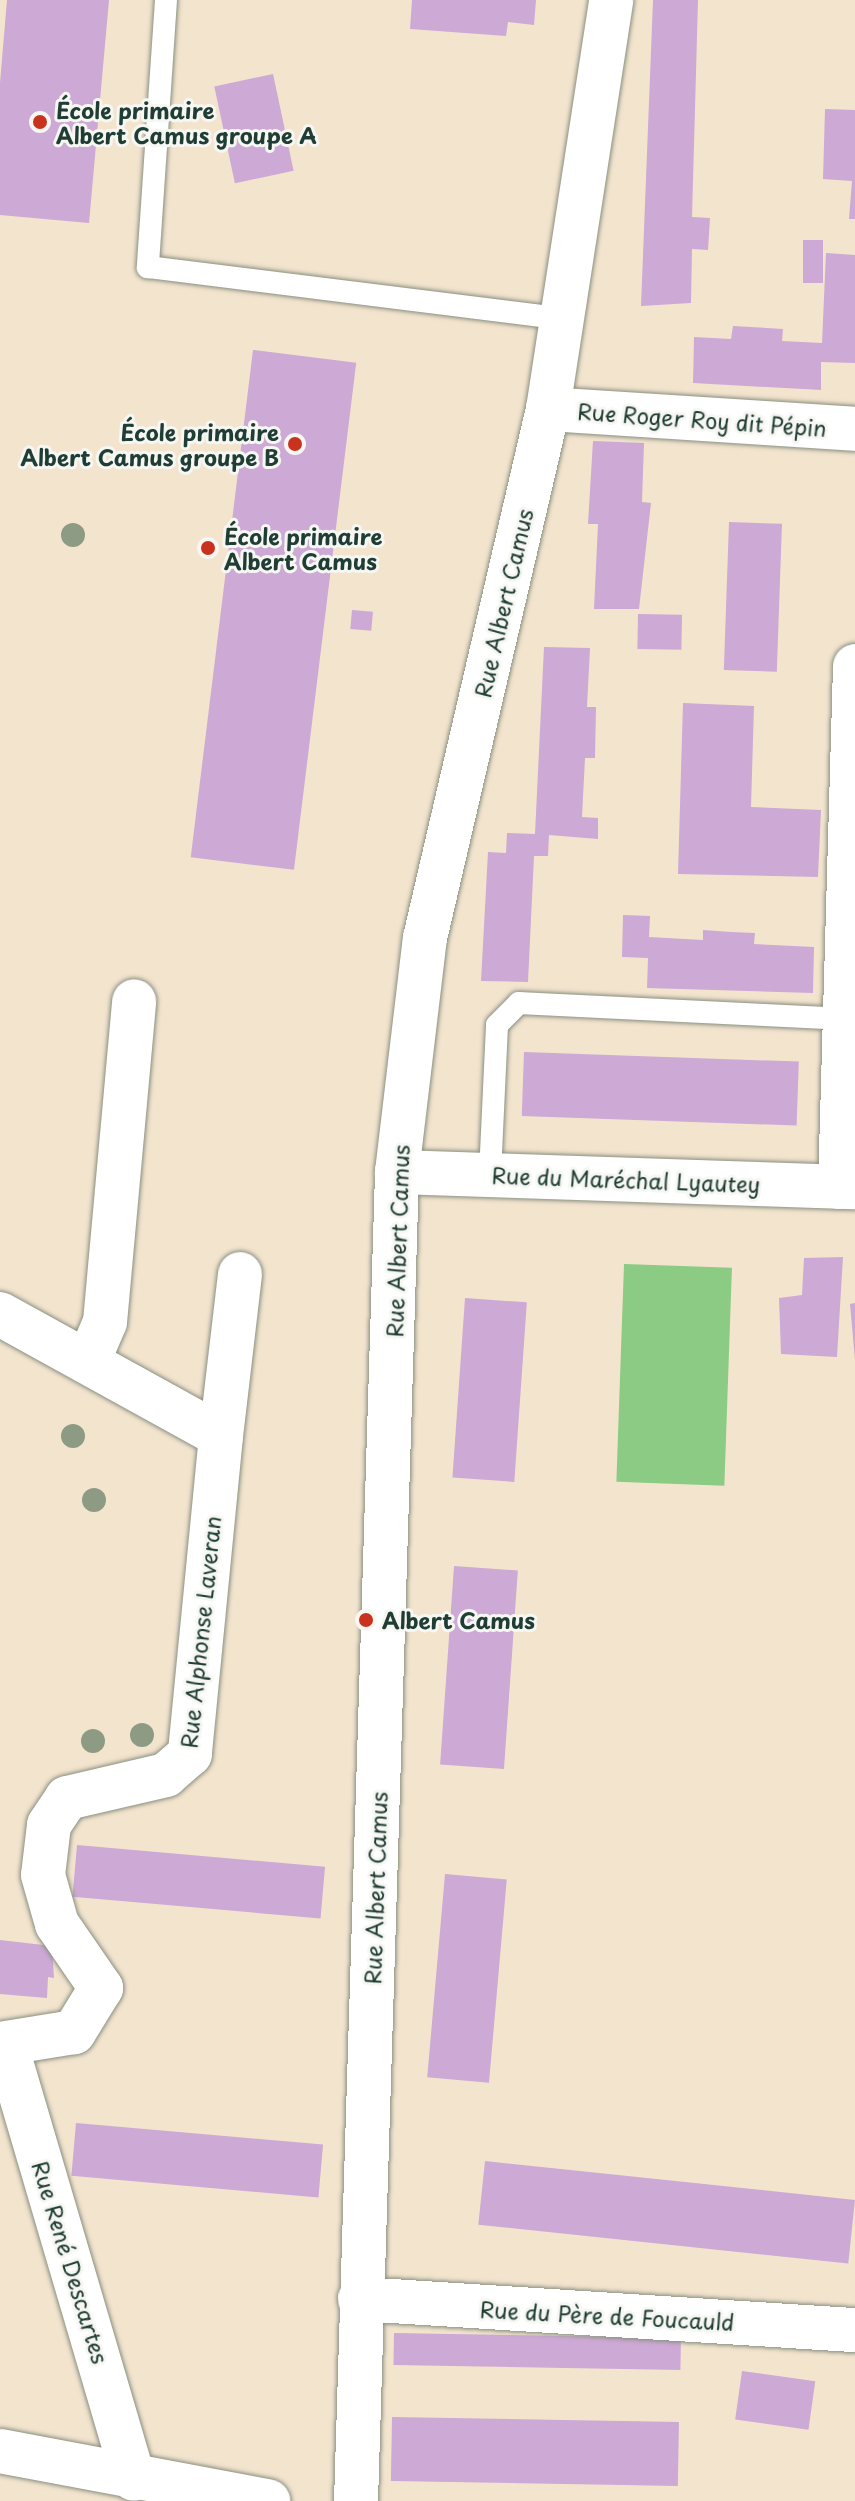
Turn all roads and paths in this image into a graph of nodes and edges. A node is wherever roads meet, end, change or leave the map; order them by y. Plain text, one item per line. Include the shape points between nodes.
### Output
1 (166, 0) edge
2 (611, 0) edge
3 (565, 319) junction
4 (548, 409) junction
5 (855, 429) edge
6 (855, 666) edge
7 (134, 1001) dead end
8 (841, 1019) junction
9 (397, 1172) junction
10 (490, 1174) junction
11 (847, 1187) edge
12 (240, 1274) dead end
13 (0, 1314) edge
14 (88, 1362) junction
15 (221, 1436) junction
16 (3, 2045) edge
17 (360, 2299) junction
18 (855, 2330) edge
19 (0, 2451) edge
20 (134, 2479) junction
21 (268, 2501) edge
22 (356, 2501) edge

1 - 3 lane via 148,267
2 - 3 street, Rue Albert Camus
3 - 4 street, Rue Albert Camus
4 - 5 street, Rue Roger Roy dit Pépin
4 - 9 street, Rue Albert Camus via 425,938
6 - 8 street
7 - 14 street via 105,1322
8 - 10 lane via 519,1003 497,1025
8 - 11 street
9 - 10 street, Rue du Maréchal Lyautey
9 - 17 street, Rue Albert Camus
10 - 11 street, Rue du Maréchal Lyautey
12 - 15 street
13 - 14 street
14 - 15 street
15 - 16 street, Rue Alphonse Laveran via 190,1754 166,1775 67,1798 49,1825 43,1875 57,1924 101,1988 74,2032
16 - 20 street, Rue René Descartes
17 - 18 street, Rue du Père de Foucauld
17 - 22 street, Rue Albert Camus
19 - 20 street
20 - 21 street

